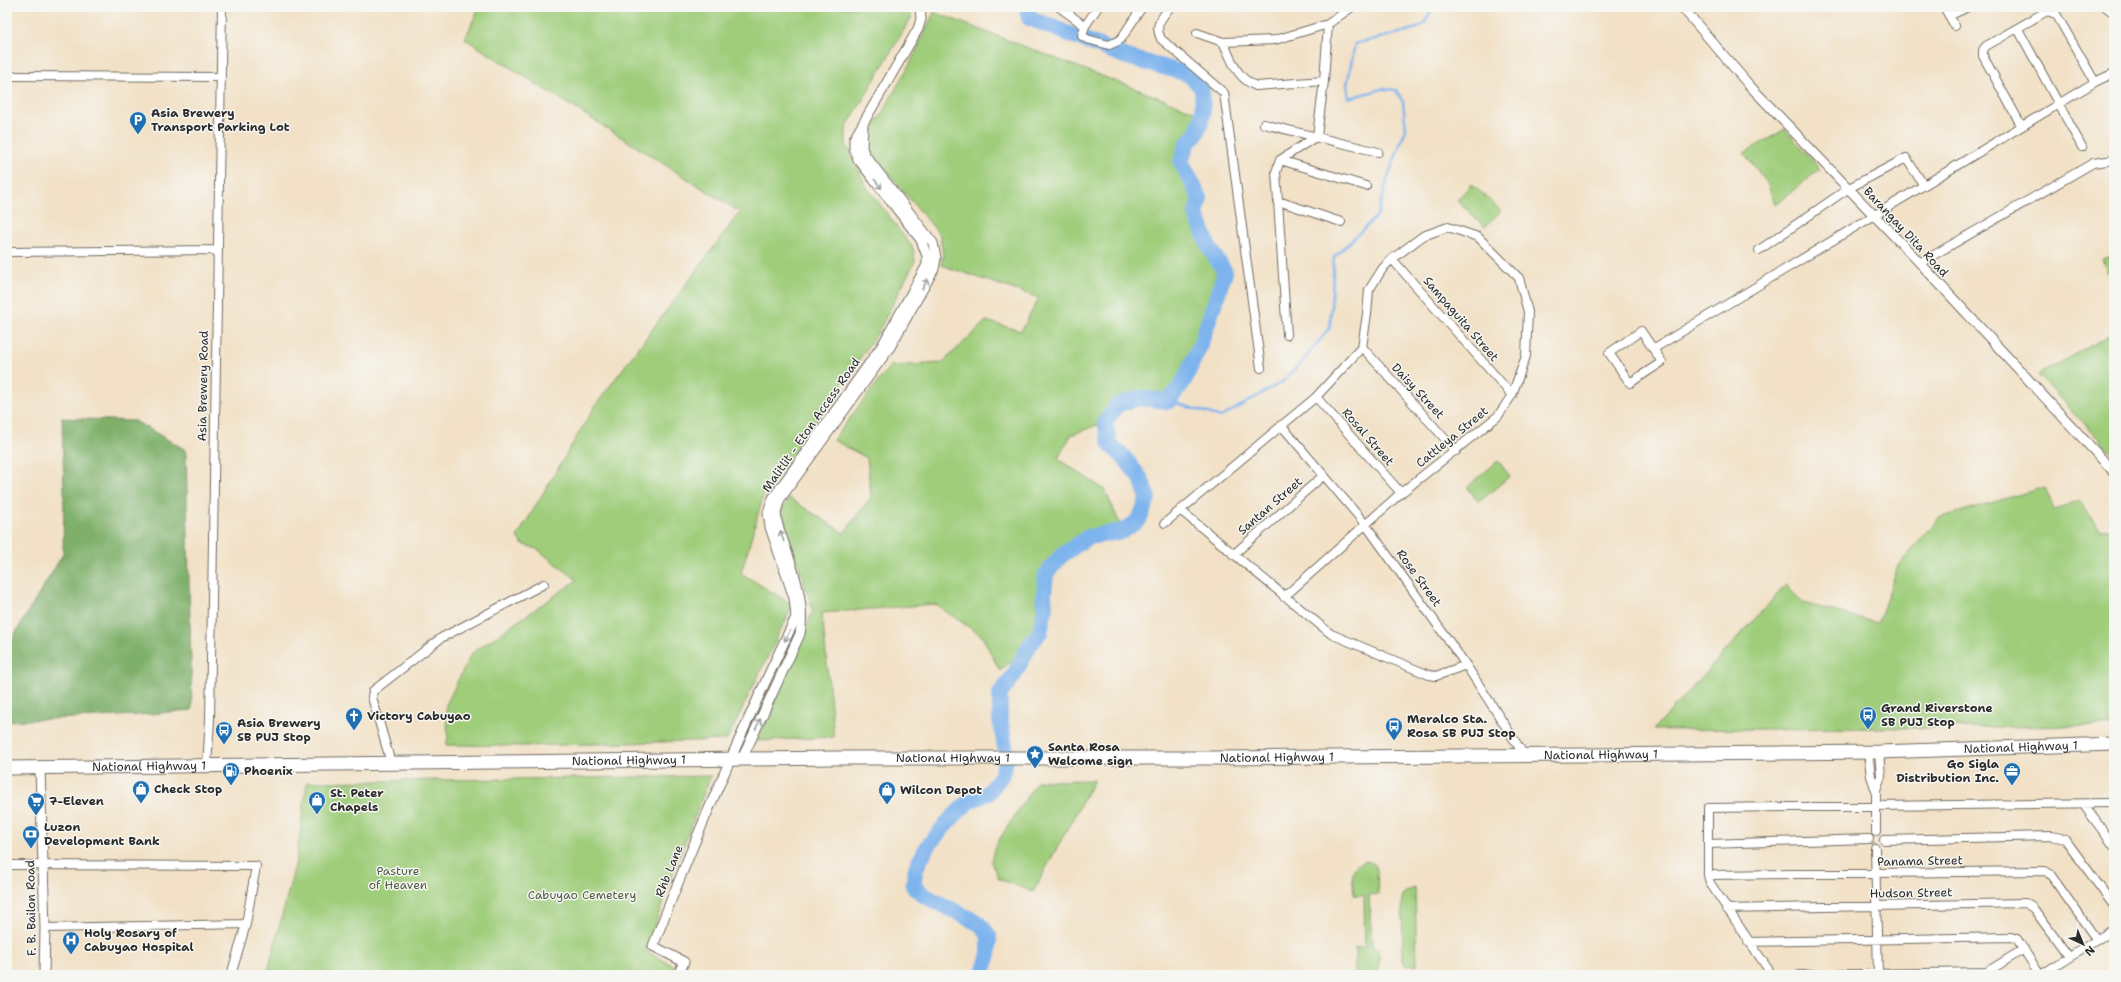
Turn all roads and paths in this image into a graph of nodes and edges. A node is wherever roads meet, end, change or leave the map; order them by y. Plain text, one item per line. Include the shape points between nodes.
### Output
1 (222, 7) edge
2 (920, 7) edge
3 (1060, 7) edge
4 (1098, 7) edge
5 (1142, 7) edge
6 (1170, 7) edge
7 (1352, 7) edge
8 (1682, 7) edge
9 (1944, 7) edge
10 (1968, 7) edge
11 (2106, 7) edge
12 (2114, 13) edge
13 (1949, 16) junction
14 (1328, 24) junction
15 (1085, 26) junction
16 (1955, 26) dead end
17 (2018, 29) junction
18 (1198, 33) dead end
19 (1223, 42) junction
20 (2114, 72) edge
21 (7, 76) edge
22 (221, 77) junction
23 (1324, 81) junction
24 (2095, 82) junction
25 (2059, 104) junction
26 (1264, 124) dead end
27 (2021, 125) junction
28 (863, 127) junction
29 (1317, 136) junction
30 (2082, 147) dead end
31 (1378, 152) dead end
32 (1280, 160) junction
33 (2114, 160) edge
34 (1923, 184) junction
35 (1366, 186) dead end
36 (1849, 188) junction
37 (1278, 201) junction
38 (1873, 215) junction
39 (1341, 222) dead end
40 (216, 250) junction
41 (1759, 250) dead end
42 (7, 252) edge
43 (1392, 259) junction
44 (1920, 263) junction
45 (1287, 335) dead end
46 (1362, 348) junction
47 (1653, 349) junction
48 (1261, 368) dead end
49 (1512, 395) junction
50 (1316, 397) junction
51 (1281, 425) junction
52 (1456, 451) junction
53 (2114, 472) edge
54 (1324, 475) junction
55 (1401, 493) junction
56 (1180, 510) junction
57 (1165, 523) dead end
58 (1366, 525) junction
59 (1233, 555) junction
60 (544, 584) dead end
61 (1284, 597) junction
62 (1466, 665) junction
63 (760, 692) junction
64 (772, 694) junction
65 (2114, 744) edge
66 (1874, 752) junction
67 (1524, 755) junction
68 (736, 759) junction
69 (391, 764) junction
70 (207, 766) junction
71 (7, 768) edge
72 (40, 768) junction
73 (2114, 803) edge
74 (2083, 804) junction
75 (1876, 807) junction
76 (1876, 832) junction
77 (1869, 839) junction
78 (1884, 840) junction
79 (1708, 844) junction
80 (2114, 846) edge
81 (1875, 848) junction
82 (42, 864) junction
83 (7, 865) edge
84 (1875, 873) junction
85 (1708, 875) junction
86 (1877, 906) junction
87 (2114, 906) edge
88 (1726, 909) junction
89 (246, 924) junction
90 (45, 928) junction
91 (2114, 929) edge
92 (1878, 939) junction
93 (2097, 940) junction
94 (1748, 942) junction
95 (2024, 949) junction
96 (2069, 957) junction
97 (1984, 974) edge
98 (44, 975) edge
99 (231, 975) edge
100 (678, 975) edge
101 (1772, 975) edge
102 (1799, 975) edge
103 (1812, 975) edge
104 (1878, 975) edge
105 (2041, 975) edge

1 - 22 street, Asia Brewery Road
2 - 28 street, Malitlit - Eton Access Road via 921,19 918,29
3 - 15 street
4 - 15 street
5 - 15 street via 1121,39 1110,44 1082,36
6 - 48 street via 1158,23 1157,31 1161,39 1224,93
7 - 14 street
8 - 36 street, Barangay Dita Road via 1749,84
9 - 13 street
10 - 13 street
11 - 12 street
13 - 16 street
14 - 19 street via 1275,40
14 - 23 street
17 - 24 street via 2047,11 2056,14
17 - 25 street
17 - 27 street via 1986,46 1983,56
18 - 19 street
19 - 23 street via 1241,78 1247,83 1256,86
20 - 24 street
21 - 22 street
22 - 40 street, Asia Brewery Road
23 - 29 street
24 - 25 street
25 - 27 street
25 - 30 street
26 - 29 street
27 - 34 street
28 -> 63 street, Malitlit - Eton Access Road via 854,139 858,159 921,240 928,256 927,265 883,344 773,498 768,513 770,527 794,598 796,617
64 -> 28 street, Malitlit - Eton Access Road via 800,634 803,618 800,597 777,522 776,512 780,499 890,346 935,263 933,243 928,235 865,156 862,148
29 - 31 street
29 - 32 street
32 - 35 street
32 - 37 street via 1276,172
33 - 44 street via 2093,163
34 - 36 street via 1906,158
34 - 38 street
36 - 38 street, Barangay Dita Road
36 - 41 street
37 - 39 street
37 - 45 street
38 - 44 street, Barangay Dita Road
38 - 47 street
40 - 42 street
40 - 70 street, Asia Brewery Road via 210,719
43 - 46 street, Cattleya Street via 1369,290
43 - 49 street, Sampaguita Street
43 - 49 street, Cattleya Street via 1422,236 1448,227 1478,237 1519,278 1528,312 1526,356
44 - 53 street, Barangay Dita Road
46 - 50 street
46 - 52 street, Daisy Street
47 - 47 street via 1641,331 1609,353 1630,383 1662,362
49 - 52 street, Cattleya Street via 1498,416
50 - 51 street
50 - 55 street, Rosal Street
51 - 54 street, Rose Street
51 - 56 street
52 - 55 street, Cattleya Street
54 - 58 street, Rose Street
54 - 59 street, Santan Street
55 - 58 street, Cattleya Street
56 - 57 street
56 - 59 street
58 - 61 street, Cattleya Street
58 - 62 street, Rose Street
59 - 61 street
60 - 69 street via 441,638 372,691
61 - 62 street via 1330,634 1429,675 1436,676
62 - 67 street, Rose Street
63 - 64 street
63 - 68 street, Malitlit - Eton Access Road
68 -> 64 street, Malitlit - Eton Access Road
65 - 66 highway, National Highway 1
66 - 67 highway, National Highway 1
66 - 75 street via 1871,776 1876,791
67 - 68 highway, National Highway 1
68 - 69 highway, National Highway 1
68 - 100 street, Rhb Lane via 685,862 652,946 684,962
69 - 70 highway, National Highway 1
70 - 72 highway, National Highway 1
71 - 72 highway, National Highway 1
72 - 82 street, F. B. Bailon Road
73 - 74 street
74 - 75 street
74 - 80 street
75 - 76 street
75 - 79 street via 1708,808
76 - 77 street
76 - 78 street via 1883,836
77 - 79 street
77 - 81 street
78 - 81 street via 1880,847
78 - 87 street via 2052,836 2066,839
79 - 85 street
81 - 84 street
82 - 83 street
82 - 89 street via 256,866
82 - 90 street, F. B. Bailon Road
84 - 85 street, Panama Street
84 - 86 street
84 - 93 street, Panama Street via 2045,871 2050,874
85 - 88 street
86 - 88 street, Hudson Street
86 - 92 street
86 - 96 street, Hudson Street via 2026,903 2033,908
88 - 94 street
89 - 90 street
89 - 99 street
90 - 98 street, F. B. Bailon Road
91 - 93 street
92 - 94 street
92 - 95 street via 2011,937 2017,939
92 - 104 street
93 - 96 street
94 - 101 street
95 - 97 street
95 - 105 street
96 - 105 street
97 - 104 street
102 - 103 street
103 - 104 street

